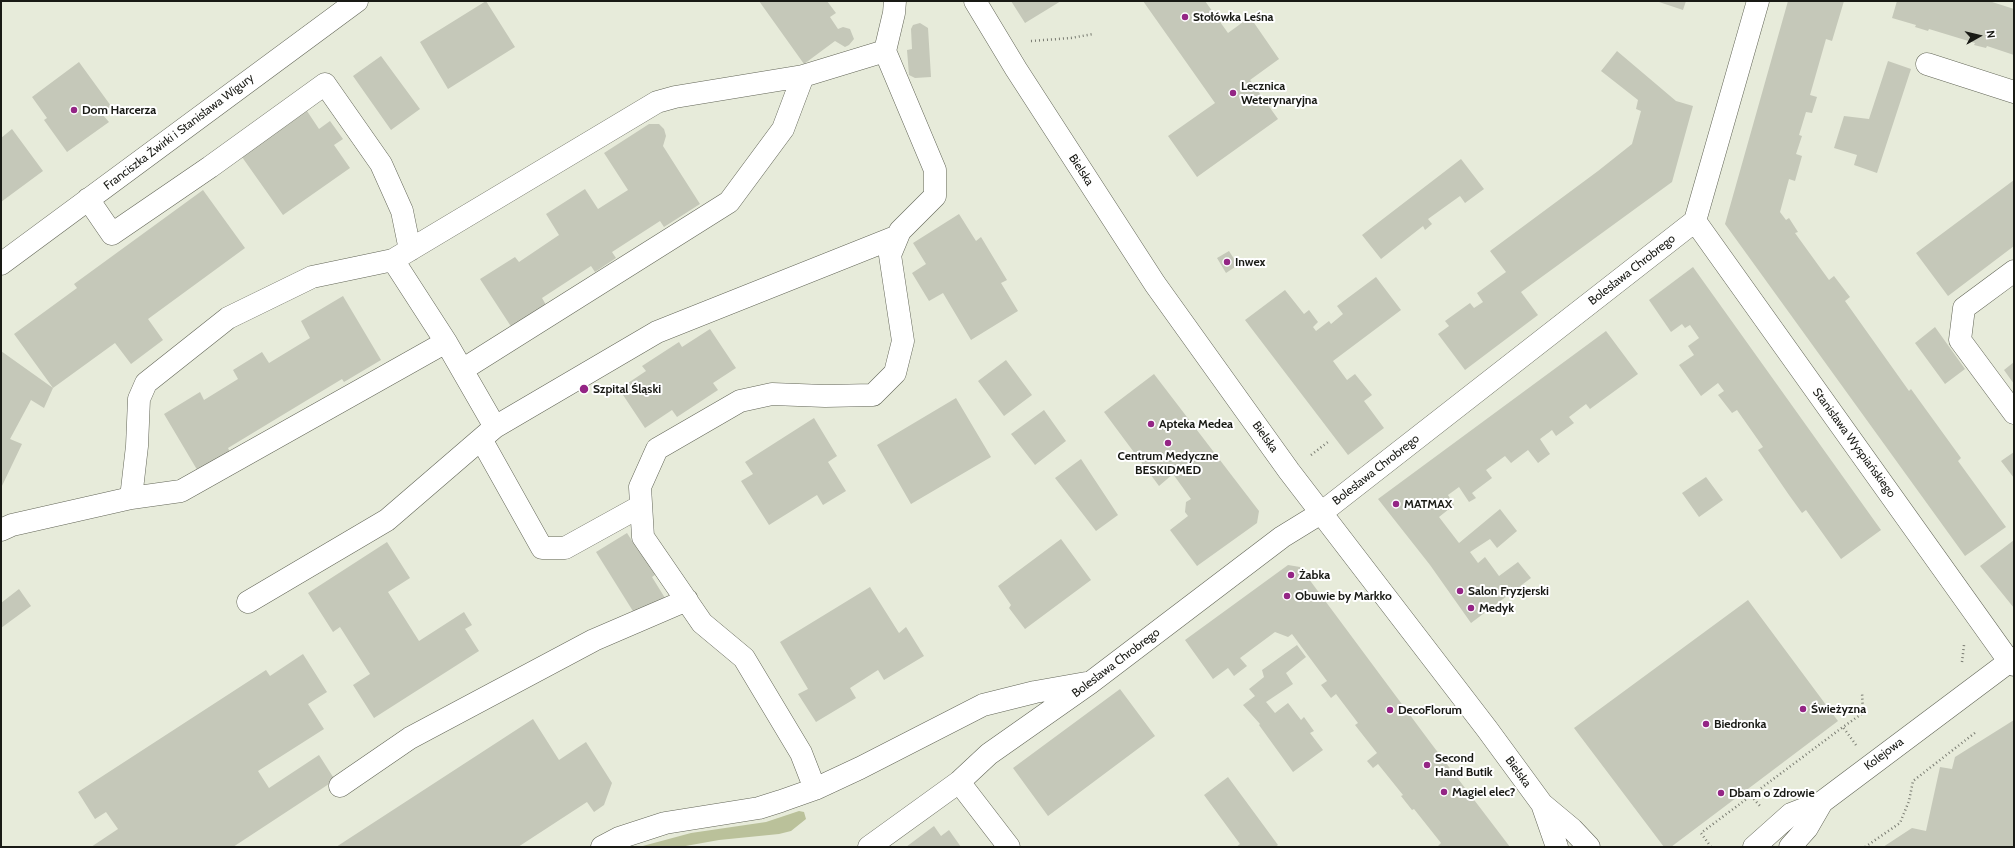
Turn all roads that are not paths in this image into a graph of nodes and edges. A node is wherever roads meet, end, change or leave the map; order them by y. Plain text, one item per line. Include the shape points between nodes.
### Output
1 (356, 1) edge
2 (894, 1) edge
3 (975, 1) edge
4 (1758, 1) edge
5 (885, 51) junction
6 (1927, 64) dead end
7 (803, 76) junction
8 (2014, 92) edge
9 (88, 199) junction
10 (1694, 221) junction
11 (898, 236) junction
12 (401, 255) junction
13 (1, 264) edge
14 (2014, 271) edge
15 (446, 342) junction
16 (462, 370) junction
17 (2014, 413) edge
18 (488, 433) junction
19 (131, 498) junction
20 (641, 506) junction
21 (1321, 513) junction
22 (1, 530) edge
23 (687, 600) junction
24 (248, 602) dead end
25 (2012, 661) edge
26 (1090, 683) junction
27 (960, 782) junction
28 (340, 786) dead end
29 (815, 789) junction
30 (1822, 802) junction
31 (1542, 804) junction
32 (602, 847) edge
33 (869, 847) edge
34 (1008, 847) edge
35 (1557, 847) edge
36 (1589, 847) edge
37 (1754, 847) edge
38 (1790, 847) edge

1 - 9 street, Franciszka Żwirki i Stanisława Wigury
2 - 5 street via 894,13
3 - 21 street, Bielska via 1155,284
4 - 10 street
5 - 7 street
5 - 11 street via 935,170 935,196
6 - 8 street
7 - 12 street via 657,102
7 - 16 street via 783,129 729,202
9 - 12 street via 112,234 325,84 381,164 402,211
9 - 13 street, Franciszka Żwirki i Stanisława Wigury
10 - 21 street, Bolesława Chrobrego
10 - 25 street, Stanisława Wyspiańskiego
11 - 18 street via 657,332
11 - 20 street via 890,255 903,341 895,373 872,395 772,394 740,401 657,449 640,487
12 - 15 street
12 - 19 street via 312,277 228,318 146,383 139,399
14 - 17 street via 1964,308 1960,340
15 - 16 street
15 - 19 street via 181,491
16 - 18 street
18 - 20 street via 542,548 565,548
18 - 24 street via 388,520
19 - 22 street via 12,525
20 - 23 street via 644,537
21 - 26 street, Bolesława Chrobrego via 1282,538
21 - 31 street, Bielska via 1483,723
23 - 28 street via 594,640 410,738
23 - 29 street via 702,623 744,658 801,752
25 - 30 street, Kolejowa
26 - 27 street, Bolesława Chrobrego via 989,754
26 - 29 street via 1035,692 983,705
27 - 33 street, Bolesława Chrobrego
27 - 34 street
29 - 32 street via 759,808 665,823 638,831
30 - 37 street, Kolejowa via 1791,814
30 - 38 street via 1807,828
31 - 35 street
31 - 36 street, Bielska

